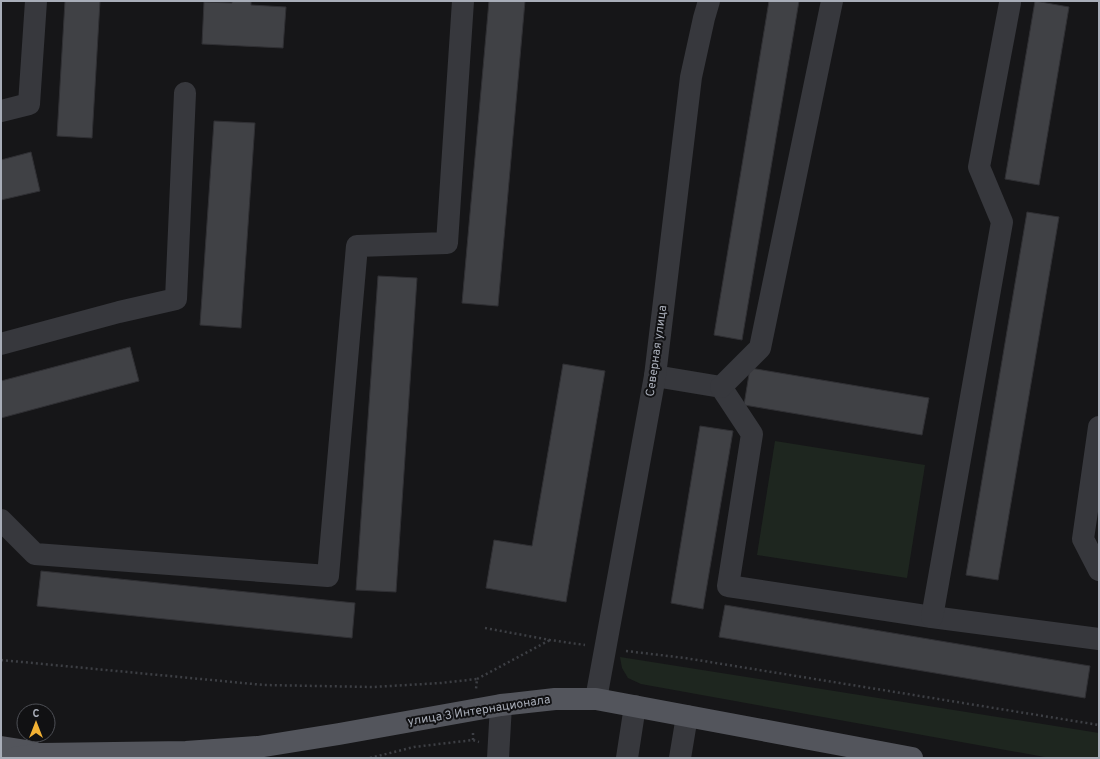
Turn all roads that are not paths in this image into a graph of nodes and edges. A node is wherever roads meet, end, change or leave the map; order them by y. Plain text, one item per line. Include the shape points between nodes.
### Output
1 (36, 1) edge
2 (463, 1) edge
3 (709, 1) edge
4 (832, 1) edge
5 (1010, 2) dead end
6 (185, 93) dead end
7 (1, 111) edge
8 (1, 344) edge
9 (655, 376) junction
10 (721, 387) junction
11 (1099, 427) edge
12 (1, 520) edge
13 (1099, 570) edge
14 (932, 617) junction
15 (1099, 639) edge
16 (596, 699) junction
17 (501, 705) junction
18 (635, 706) junction
19 (686, 716) junction
20 (1, 747) edge
21 (42, 754) junction
22 (15, 758) edge
23 (498, 758) edge
24 (627, 758) edge
25 (680, 758) edge
26 (912, 758) edge

1 - 7 street via 29,104
2 - 12 street via 448,243 357,246 328,576 35,554
3 - 9 street, Северная улица via 691,77
4 - 10 street via 760,348
5 - 14 street via 979,167 1002,222
6 - 8 street via 176,299
9 - 10 street
9 - 16 street, Северная улица
10 - 14 street via 752,434 728,586
11 - 13 street via 1082,538
14 - 15 street
16 - 17 main road, улица 3 Интернационала via 554,699
16 - 18 main road, улица 3 Интернационала
17 - 21 main road, улица 3 Интернационала via 258,747 186,752
17 - 23 street
18 - 19 main road, улица 3 Интернационала
18 - 24 street
19 - 25 street
19 - 26 main road, улица 3 Интернационала
20 - 21 main road, улица 3 Интернационала
21 - 22 main road, улица 3 Интернационала

